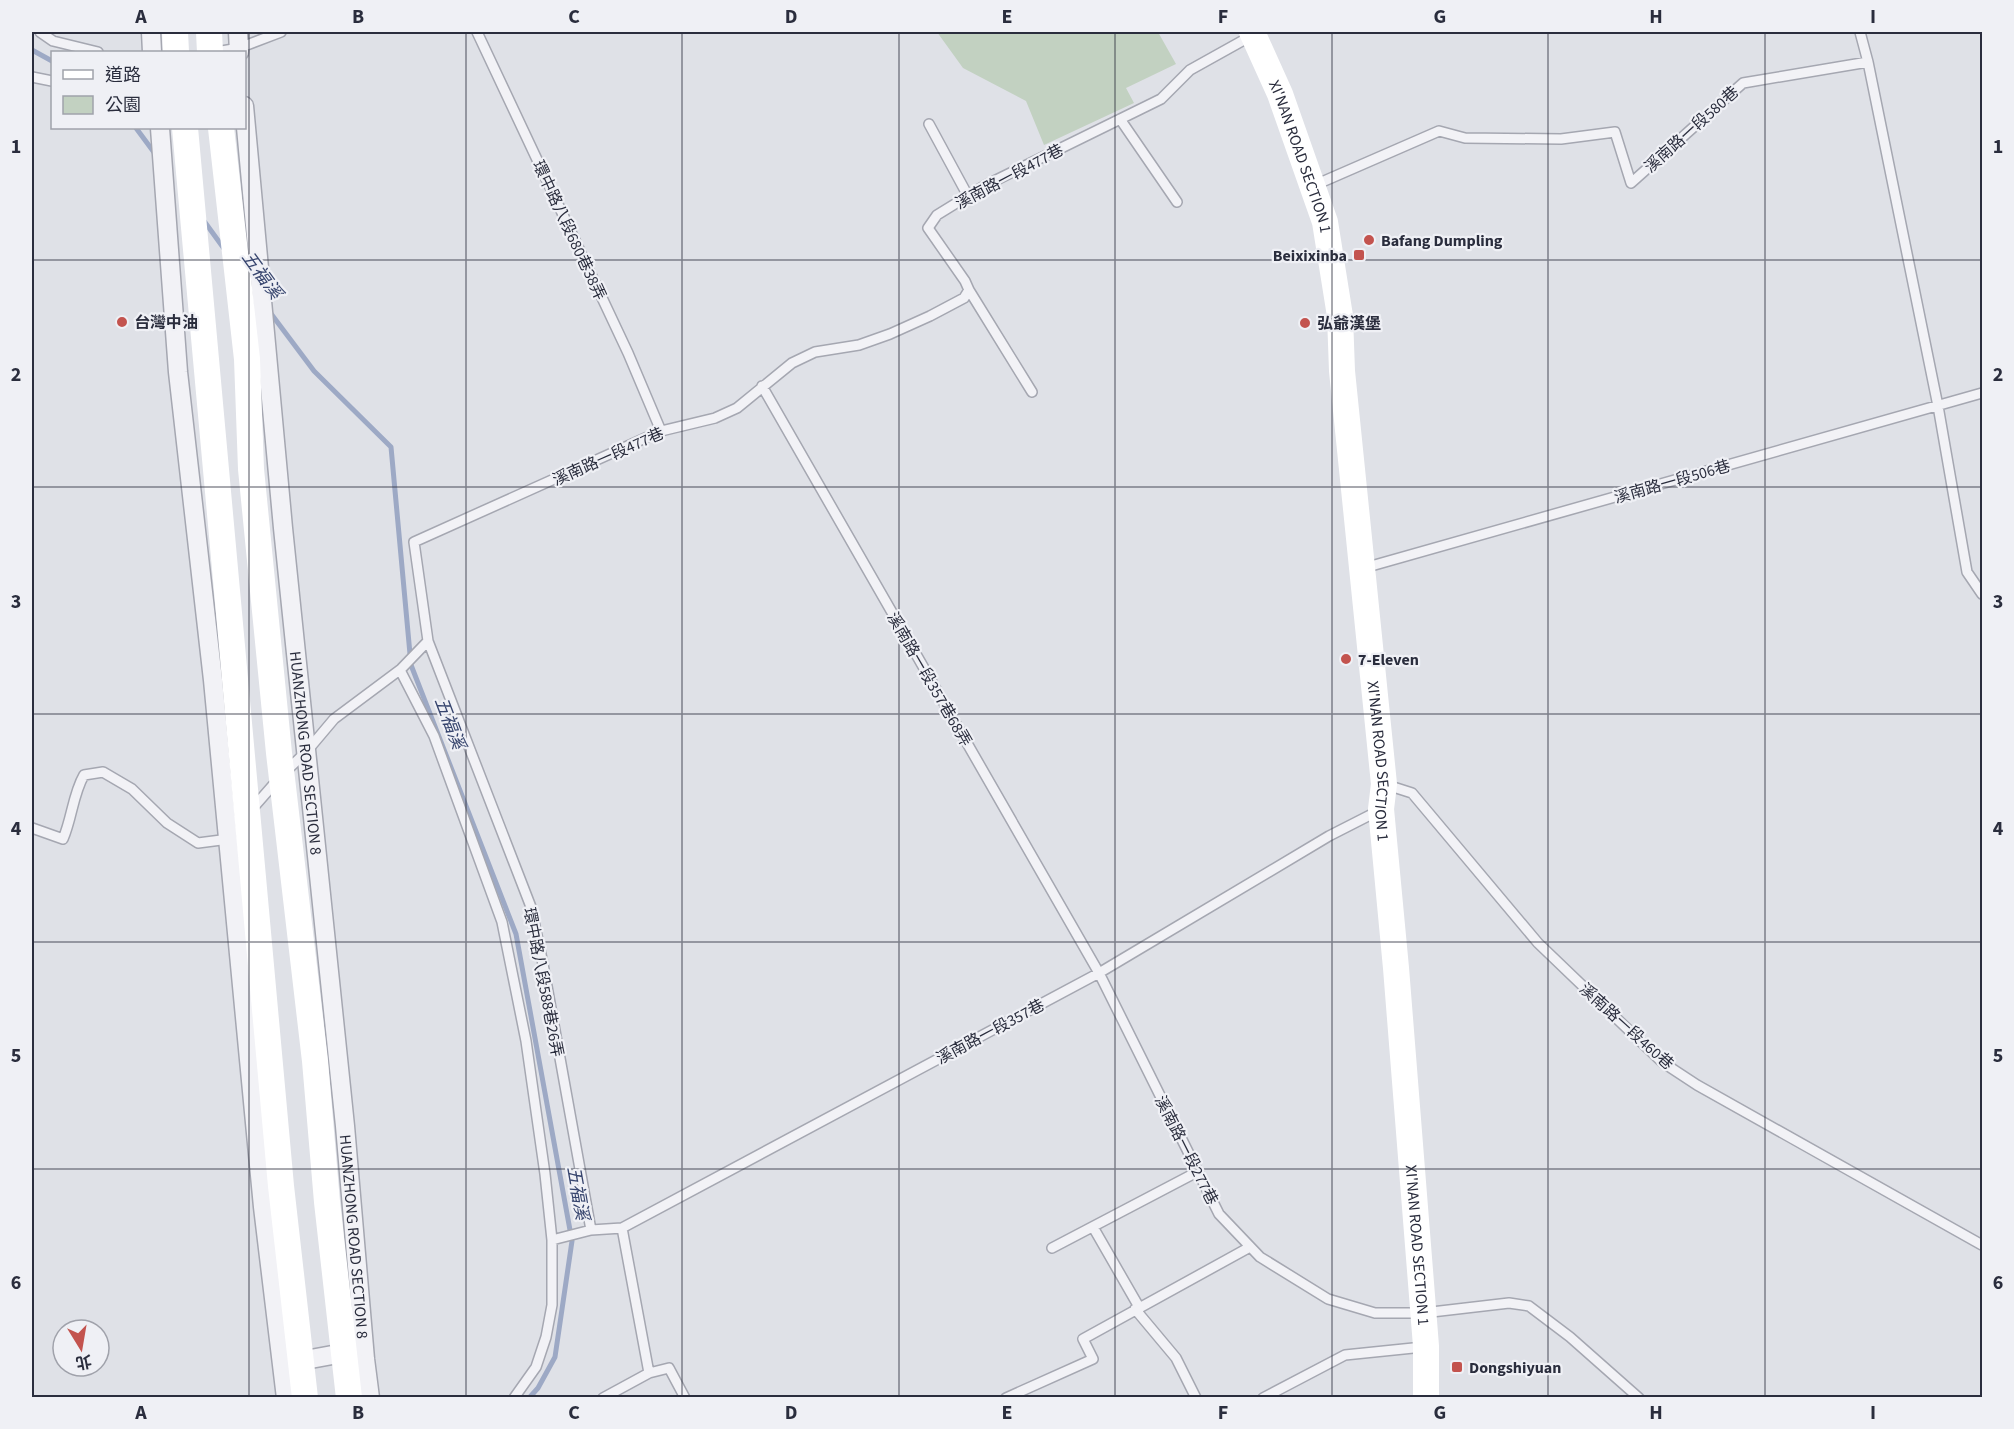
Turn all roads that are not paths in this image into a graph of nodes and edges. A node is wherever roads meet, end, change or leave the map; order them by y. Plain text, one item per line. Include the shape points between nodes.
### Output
1 (40, 32) edge
2 (151, 32) edge
3 (175, 32) edge
4 (209, 32) edge
5 (281, 32) edge
6 (477, 32) edge
7 (1860, 32) edge
8 (1254, 33) edge
9 (239, 44) edge
10 (94, 51) edge
11 (152, 51) edge
12 (176, 51) edge
13 (210, 51) edge
14 (219, 51) edge
15 (1868, 62) junction
16 (32, 77) edge
17 (51, 81) edge
18 (1120, 119) junction
19 (929, 124) dead end
20 (246, 126) edge
21 (221, 129) edge
22 (166, 132) edge
23 (1313, 186) junction
24 (968, 196) junction
25 (1177, 202) dead end
26 (969, 290) junction
27 (762, 386) junction
28 (1032, 392) dead end
29 (1983, 393) edge
30 (1938, 406) junction
31 (661, 430) junction
32 (414, 542) joint
33 (1362, 568) junction
34 (1983, 594) edge
35 (428, 642) junction
36 (400, 669) junction
37 (307, 751) junction
38 (281, 776) junction
39 (1384, 784) junction
40 (1381, 809) junction
41 (238, 827) junction
42 (32, 828) edge
43 (1099, 973) junction
44 (1197, 1172) junction
45 (622, 1227) junction
46 (1093, 1227) junction
47 (590, 1230) junction
48 (553, 1240) junction
49 (1983, 1245) edge
50 (1250, 1247) junction
51 (1052, 1248) dead end
52 (1137, 1308) junction
53 (1423, 1313) junction
54 (1426, 1346) junction
55 (353, 1351) junction
56 (290, 1362) junction
57 (648, 1373) junction
58 (286, 1398) edge
59 (305, 1398) edge
60 (349, 1398) edge
61 (370, 1398) edge
62 (514, 1398) edge
63 (603, 1398) edge
64 (685, 1398) edge
65 (1006, 1398) edge
66 (1196, 1398) edge
67 (1263, 1398) edge
68 (1426, 1398) edge
69 (1639, 1398) edge

1 - 10 lane via 53,41
2 - 11 street
3 - 12 street
4 - 13 street
5 - 9 lane
6 - 31 lane, 環中路八段680巷38弄
7 - 15 lane
8 - 18 lane, 溪南路一段477巷 via 1190,70 1161,99
8 - 23 street, XI'NAN ROAD SECTION 1
9 - 14 lane
15 - 23 lane, 溪南路一段580巷 via 1743,83 1631,183 1615,132 1561,139 1465,138 1439,132
15 - 30 lane
16 - 17 lane
18 - 24 lane, 溪南路一段477巷
18 - 25 lane
19 - 24 lane
20 - 37 street, HUANZHONG ROAD SECTION 8
21 - 38 street, HUANZHONG ROAD SECTION 8 via 247,359 251,469
22 - 41 street via 178,372 213,680
22 - 41 street via 198,268
23 - 33 street, XI'NAN ROAD SECTION 1 via 1325,222 1340,316
24 - 26 lane, 溪南路一段477巷 via 937,215 928,228
26 - 27 lane, 溪南路一段477巷 via 964,298 890,334 859,345 816,352 792,363
26 - 28 lane
27 - 31 lane, 溪南路一段477巷 via 737,408 715,418
27 - 43 lane, 溪南路一段357巷68弄
29 - 30 lane, 溪南路一段506巷
30 - 33 lane, 溪南路一段506巷
30 - 34 lane via 1967,572
31 - 32 lane, 溪南路一段477巷
32 - 35 lane, 環中路八段588巷26弄
33 - 39 street, XI'NAN ROAD SECTION 1
35 - 36 lane
35 - 47 lane, 環中路八段588巷26弄 via 531,907
36 - 37 lane via 334,719
36 - 48 lane via 434,736 502,922 526,1041
37 - 38 lane
37 - 55 street, HUANZHONG ROAD SECTION 8 via 345,1126
38 - 41 lane
38 - 55 street, HUANZHONG ROAD SECTION 8 via 315,1061 327,1202
39 - 40 street, XI'NAN ROAD SECTION 1
39 - 49 lane, 溪南路一段460巷 via 1412,793 1538,943 1662,1062
40 - 43 lane, 溪南路一段357巷
40 - 53 street, XI'NAN ROAD SECTION 1
41 - 42 lane via 198,843 167,823 132,789 103,772 84,775 63,839
41 - 56 street via 281,1186
43 - 44 lane, 溪南路一段277巷
43 - 45 lane, 溪南路一段357巷
44 - 46 lane
44 - 50 lane, 溪南路一段277巷 via 1219,1214
45 - 47 lane, 溪南路一段357巷
45 - 57 lane
46 - 51 lane
46 - 52 lane
47 - 48 lane, 溪南路一段357巷
48 - 62 lane via 552,1305 546,1337 536,1367
50 - 52 lane
50 - 53 lane, 溪南路一段277巷 via 1328,1299 1375,1313
52 - 65 lane via 1083,1339 1093,1359
52 - 66 lane via 1176,1358
53 - 54 street, XI'NAN ROAD SECTION 1
53 - 69 lane, 溪南路一段277巷 via 1509,1303 1529,1306
54 - 67 lane via 1345,1355
54 - 68 street, XI'NAN ROAD SECTION 1
55 - 56 street
55 - 60 street, HUANZHONG ROAD SECTION 8
55 - 61 street, HUANZHONG ROAD SECTION 8
56 - 58 street
56 - 59 street
57 - 63 lane
57 - 64 lane via 669,1368

